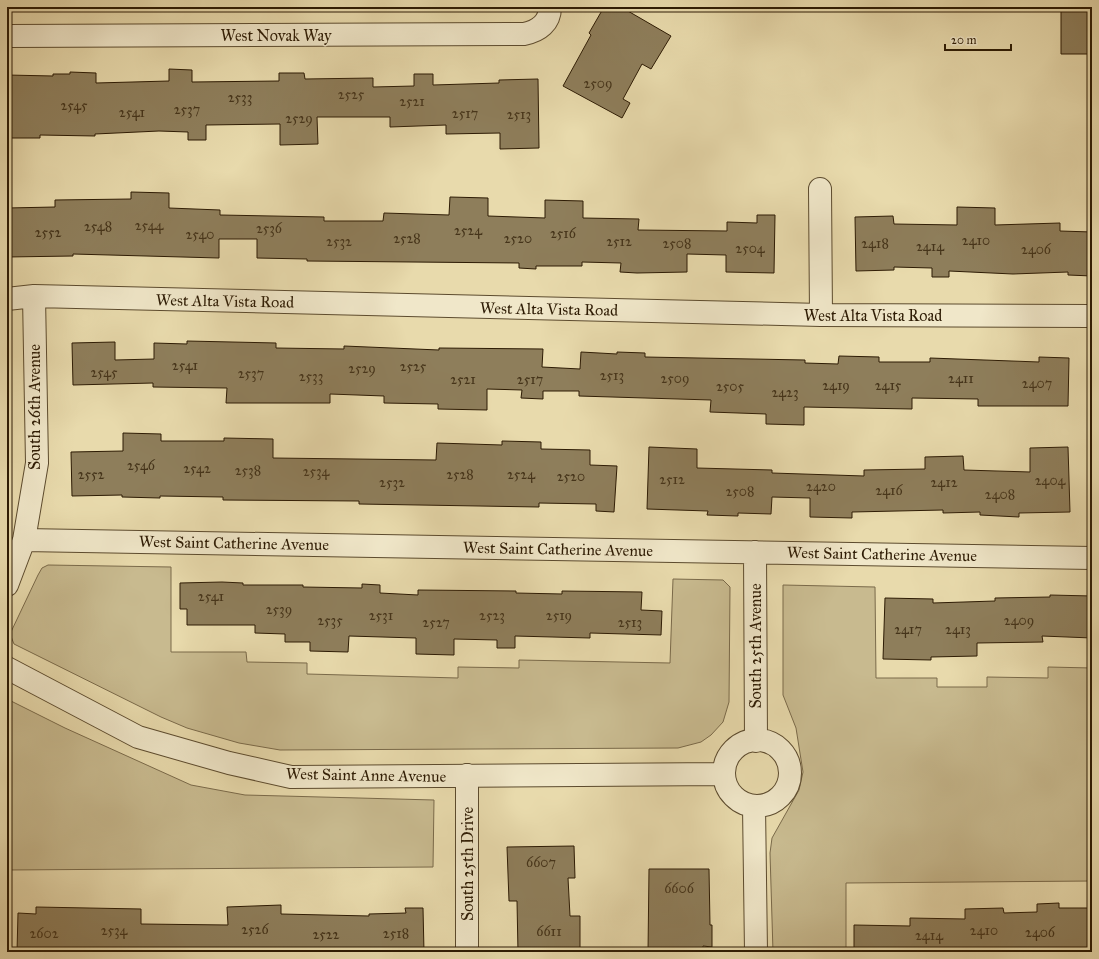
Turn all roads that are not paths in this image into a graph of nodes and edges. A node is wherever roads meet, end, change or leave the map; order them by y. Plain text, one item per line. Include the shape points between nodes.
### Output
1 (546, 16) edge
2 (7, 36) edge
3 (820, 189) dead end
4 (34, 296) junction
5 (7, 299) edge
6 (821, 314) junction
7 (1092, 316) edge
8 (24, 540) junction
9 (754, 552) junction
10 (1092, 558) edge
11 (7, 585) edge
12 (7, 668) edge
13 (756, 740) junction
14 (724, 774) junction
15 (467, 775) junction
16 (754, 806) junction
17 (467, 952) edge
18 (756, 952) edge

1 - 2 street, West Novak Way via 535,32 524,34
3 - 6 street
4 - 5 street, West Alta Vista Road
4 - 6 street, West Alta Vista Road
4 - 8 street, South 26th Avenue via 37,463
6 - 7 street, West Alta Vista Road
8 - 9 street, West Saint Catherine Avenue
8 - 11 street, South 26th Avenue
9 - 10 street, West Saint Catherine Avenue
9 - 13 street, South 25th Avenue
12 - 15 street, West Saint Anne Avenue via 138,737 229,763 291,776
13 - 14 street via 743,744 733,751 726,762
13 - 16 street via 780,749 787,760 790,772 788,785 781,796 770,804
14 - 15 street, West Saint Anne Avenue
14 - 16 street via 726,787 734,798
15 - 17 street, South 25th Drive
16 - 18 street

